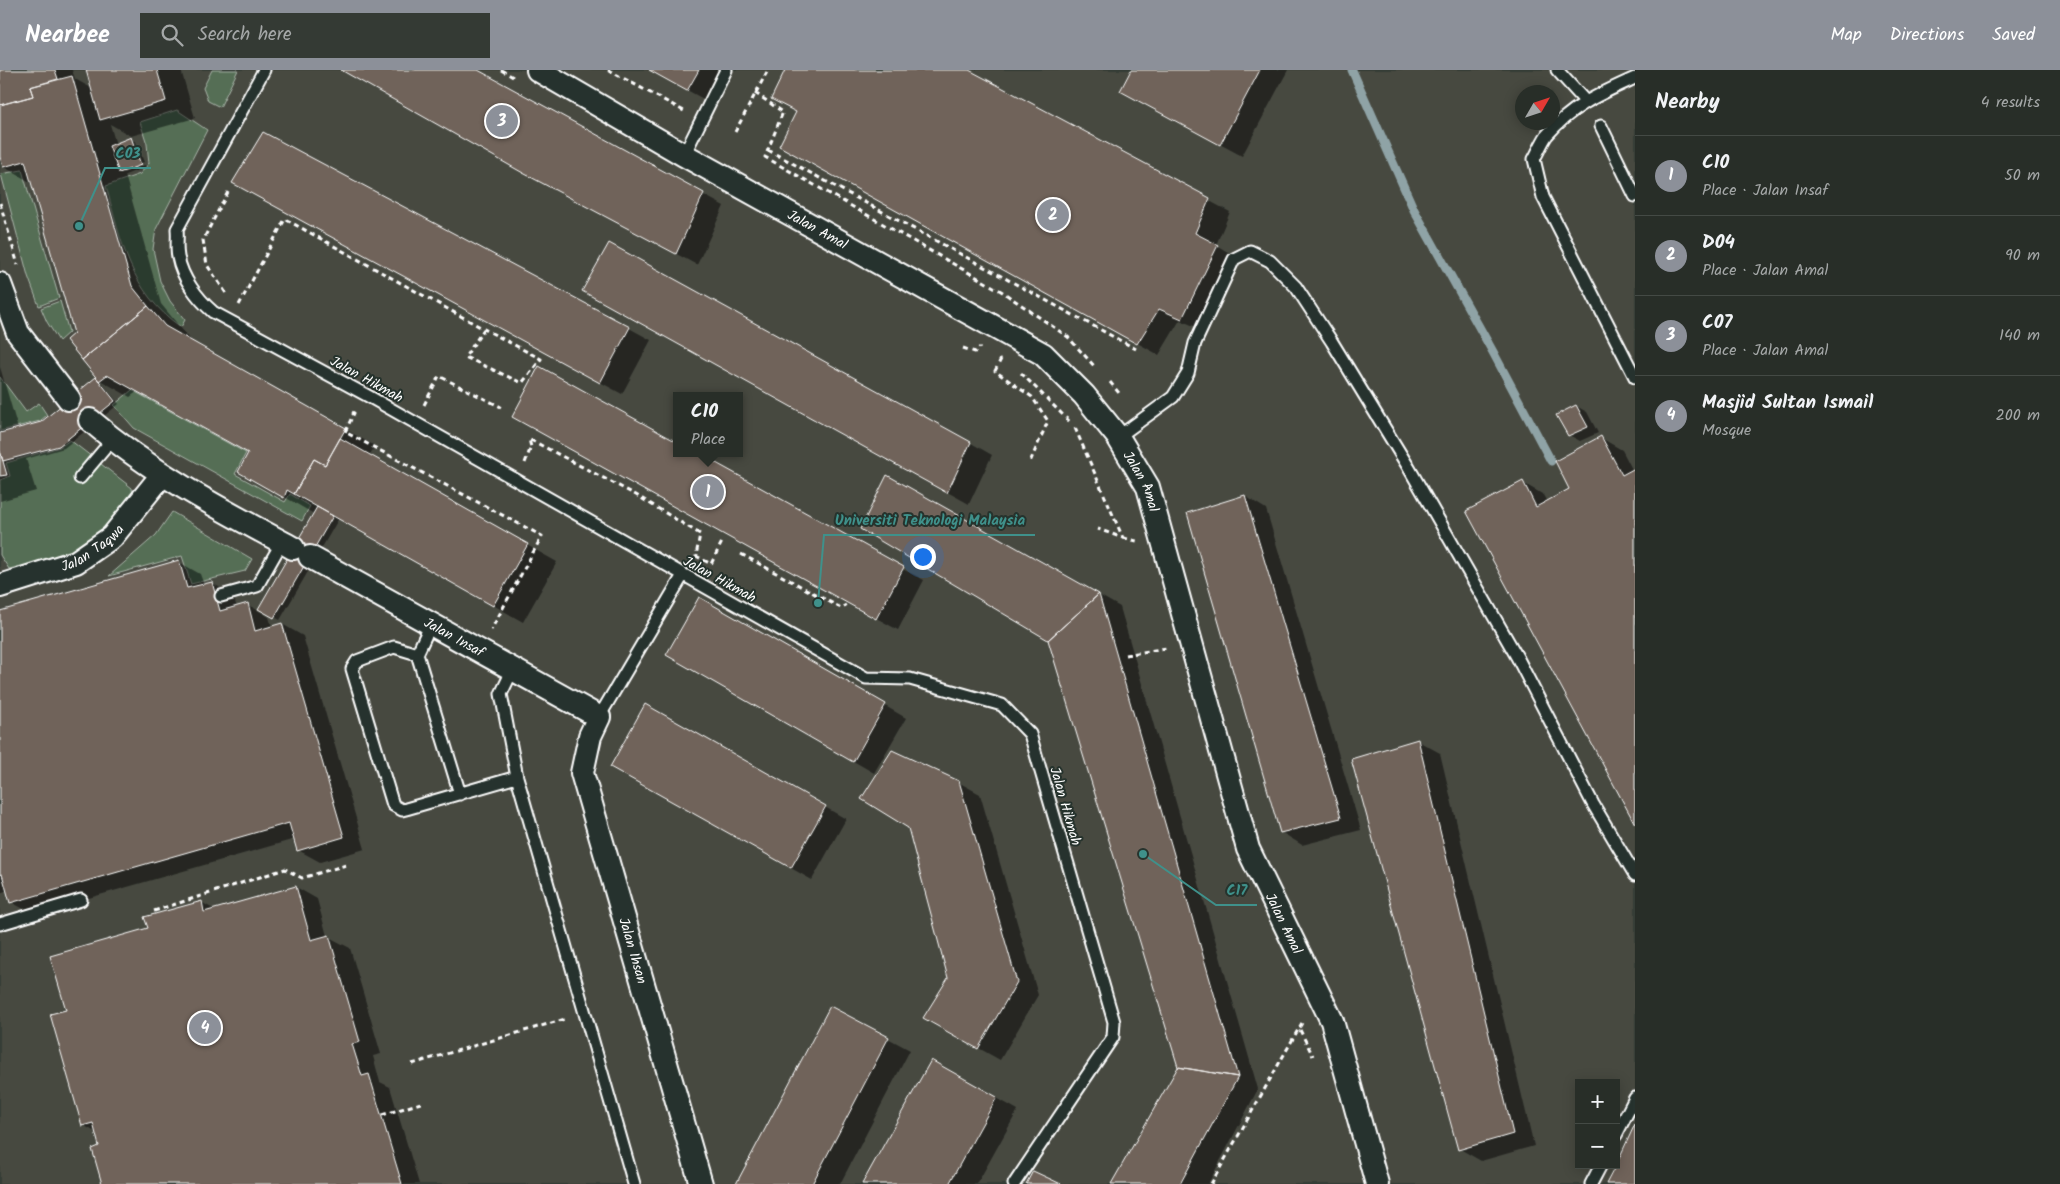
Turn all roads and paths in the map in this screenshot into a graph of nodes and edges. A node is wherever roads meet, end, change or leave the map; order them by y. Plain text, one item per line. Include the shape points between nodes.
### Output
1 (264, 70) edge
2 (538, 70) edge
3 (608, 70) edge
4 (726, 70) edge
5 (768, 70) edge
6 (1557, 70) edge
7 (1635, 78) edge
8 (755, 93) junction
9 (1585, 101) junction
10 (690, 114) dead end
11 (1601, 126) dead end
12 (735, 132) dead end
13 (768, 150) junction
14 (684, 155) junction
15 (228, 192) dead end
16 (1635, 196) edge
17 (0, 284) edge
18 (484, 329) junction
19 (1136, 349) dead end
20 (1003, 356) dead end
21 (1016, 369) dead end
22 (1100, 372) dead end
23 (1635, 377) edge
24 (1107, 379) dead end
25 (1119, 393) dead end
26 (69, 399) dead end
27 (501, 407) dead end
28 (345, 408) dead end
29 (419, 413) dead end
30 (90, 420) dead end
31 (1118, 437) junction
32 (112, 440) junction
33 (516, 460) dead end
34 (1030, 462) dead end
35 (162, 475) junction
36 (80, 478) dead end
37 (1098, 529) dead end
38 (1123, 538) junction
39 (722, 542) dead end
40 (1140, 542) dead end
41 (295, 549) junction
42 (741, 554) dead end
43 (683, 575) junction
44 (0, 586) edge
45 (221, 596) dead end
46 (846, 606) dead end
47 (431, 624) junction
48 (488, 634) dead end
49 (1169, 648) dead end
50 (417, 654) junction
51 (1125, 656) dead end
52 (513, 669) junction
53 (599, 717) junction
54 (517, 777) junction
55 (460, 794) junction
56 (346, 865) dead end
57 (1635, 875) edge
58 (81, 900) dead end
59 (154, 911) dead end
60 (0, 924) edge
61 (585, 1013) junction
62 (1304, 1017) dead end
63 (412, 1064) dead end
64 (1635, 1098) edge
65 (424, 1102) dead end
66 (382, 1115) dead end
67 (1620, 1127) edge
68 (1599, 1169) edge
69 (634, 1184) edge
70 (701, 1184) edge
71 (1014, 1184) edge
72 (1211, 1184) edge
73 (1378, 1184) edge
74 (1591, 1184) edge

1 - 43 lane, Jalan Hikmah via 178,229 178,257 200,300 213,312
2 - 14 street, Jalan Amal
3 - 10 path
4 - 14 lane
5 - 8 path
6 - 9 lane
7 - 9 lane
8 - 12 path
8 - 13 path via 783,112
9 - 23 lane via 1546,136 1534,159 1543,197
11 - 16 lane
13 - 19 path
13 - 22 path via 765,157 1001,292 1068,337
14 - 31 street, Jalan Amal via 1043,354 1084,395
15 - 18 path via 203,240 207,265 237,308 285,218
17 - 26 street via 18,333
18 - 18 path via 465,357 522,382 541,358
20 - 34 path via 995,371 1032,398 1048,421
21 - 38 path via 1075,427
24 - 25 path
27 - 29 path via 439,376
28 - 48 path via 354,413 345,432 542,536
30 - 32 street, Jalan Insaf
31 - 57 lane via 1173,397 1188,373 1195,343 1234,259 1250,252 1270,261 1296,287 1409,468 1517,657 1593,804
31 - 73 street, Jalan Amal via 1148,487 1248,849 1332,1021
32 - 35 street, Jalan Insaf
32 - 36 lane
33 - 39 path via 525,464 531,448 529,439 636,495 700,534 696,556 712,564
35 - 41 street, Jalan Insaf
35 - 44 street, Jalan Taqwa via 112,537 76,562
37 - 38 path
38 - 40 path
41 - 45 lane via 257,586
41 - 47 street, Jalan Insaf
42 - 46 path via 841,608
43 - 53 lane
43 - 71 lane, Jalan Hikmah via 866,678 910,679 1002,705 1030,734 1114,1022 1113,1037
47 - 50 lane
47 - 52 street, Jalan Insaf
49 - 51 path
50 - 55 lane
50 - 55 lane via 394,648 357,660 352,669 393,805 406,810
52 - 53 street, Jalan Insaf
52 - 54 lane via 501,694
53 - 70 street, Jalan Ihsan via 590,736 582,772
54 - 55 lane
54 - 61 lane
56 - 59 path via 302,878 286,869
58 - 60 lane
61 - 63 path
61 - 69 lane
62 - 72 path via 1303,1024
64 - 67 lane
65 - 66 path
68 - 74 lane

